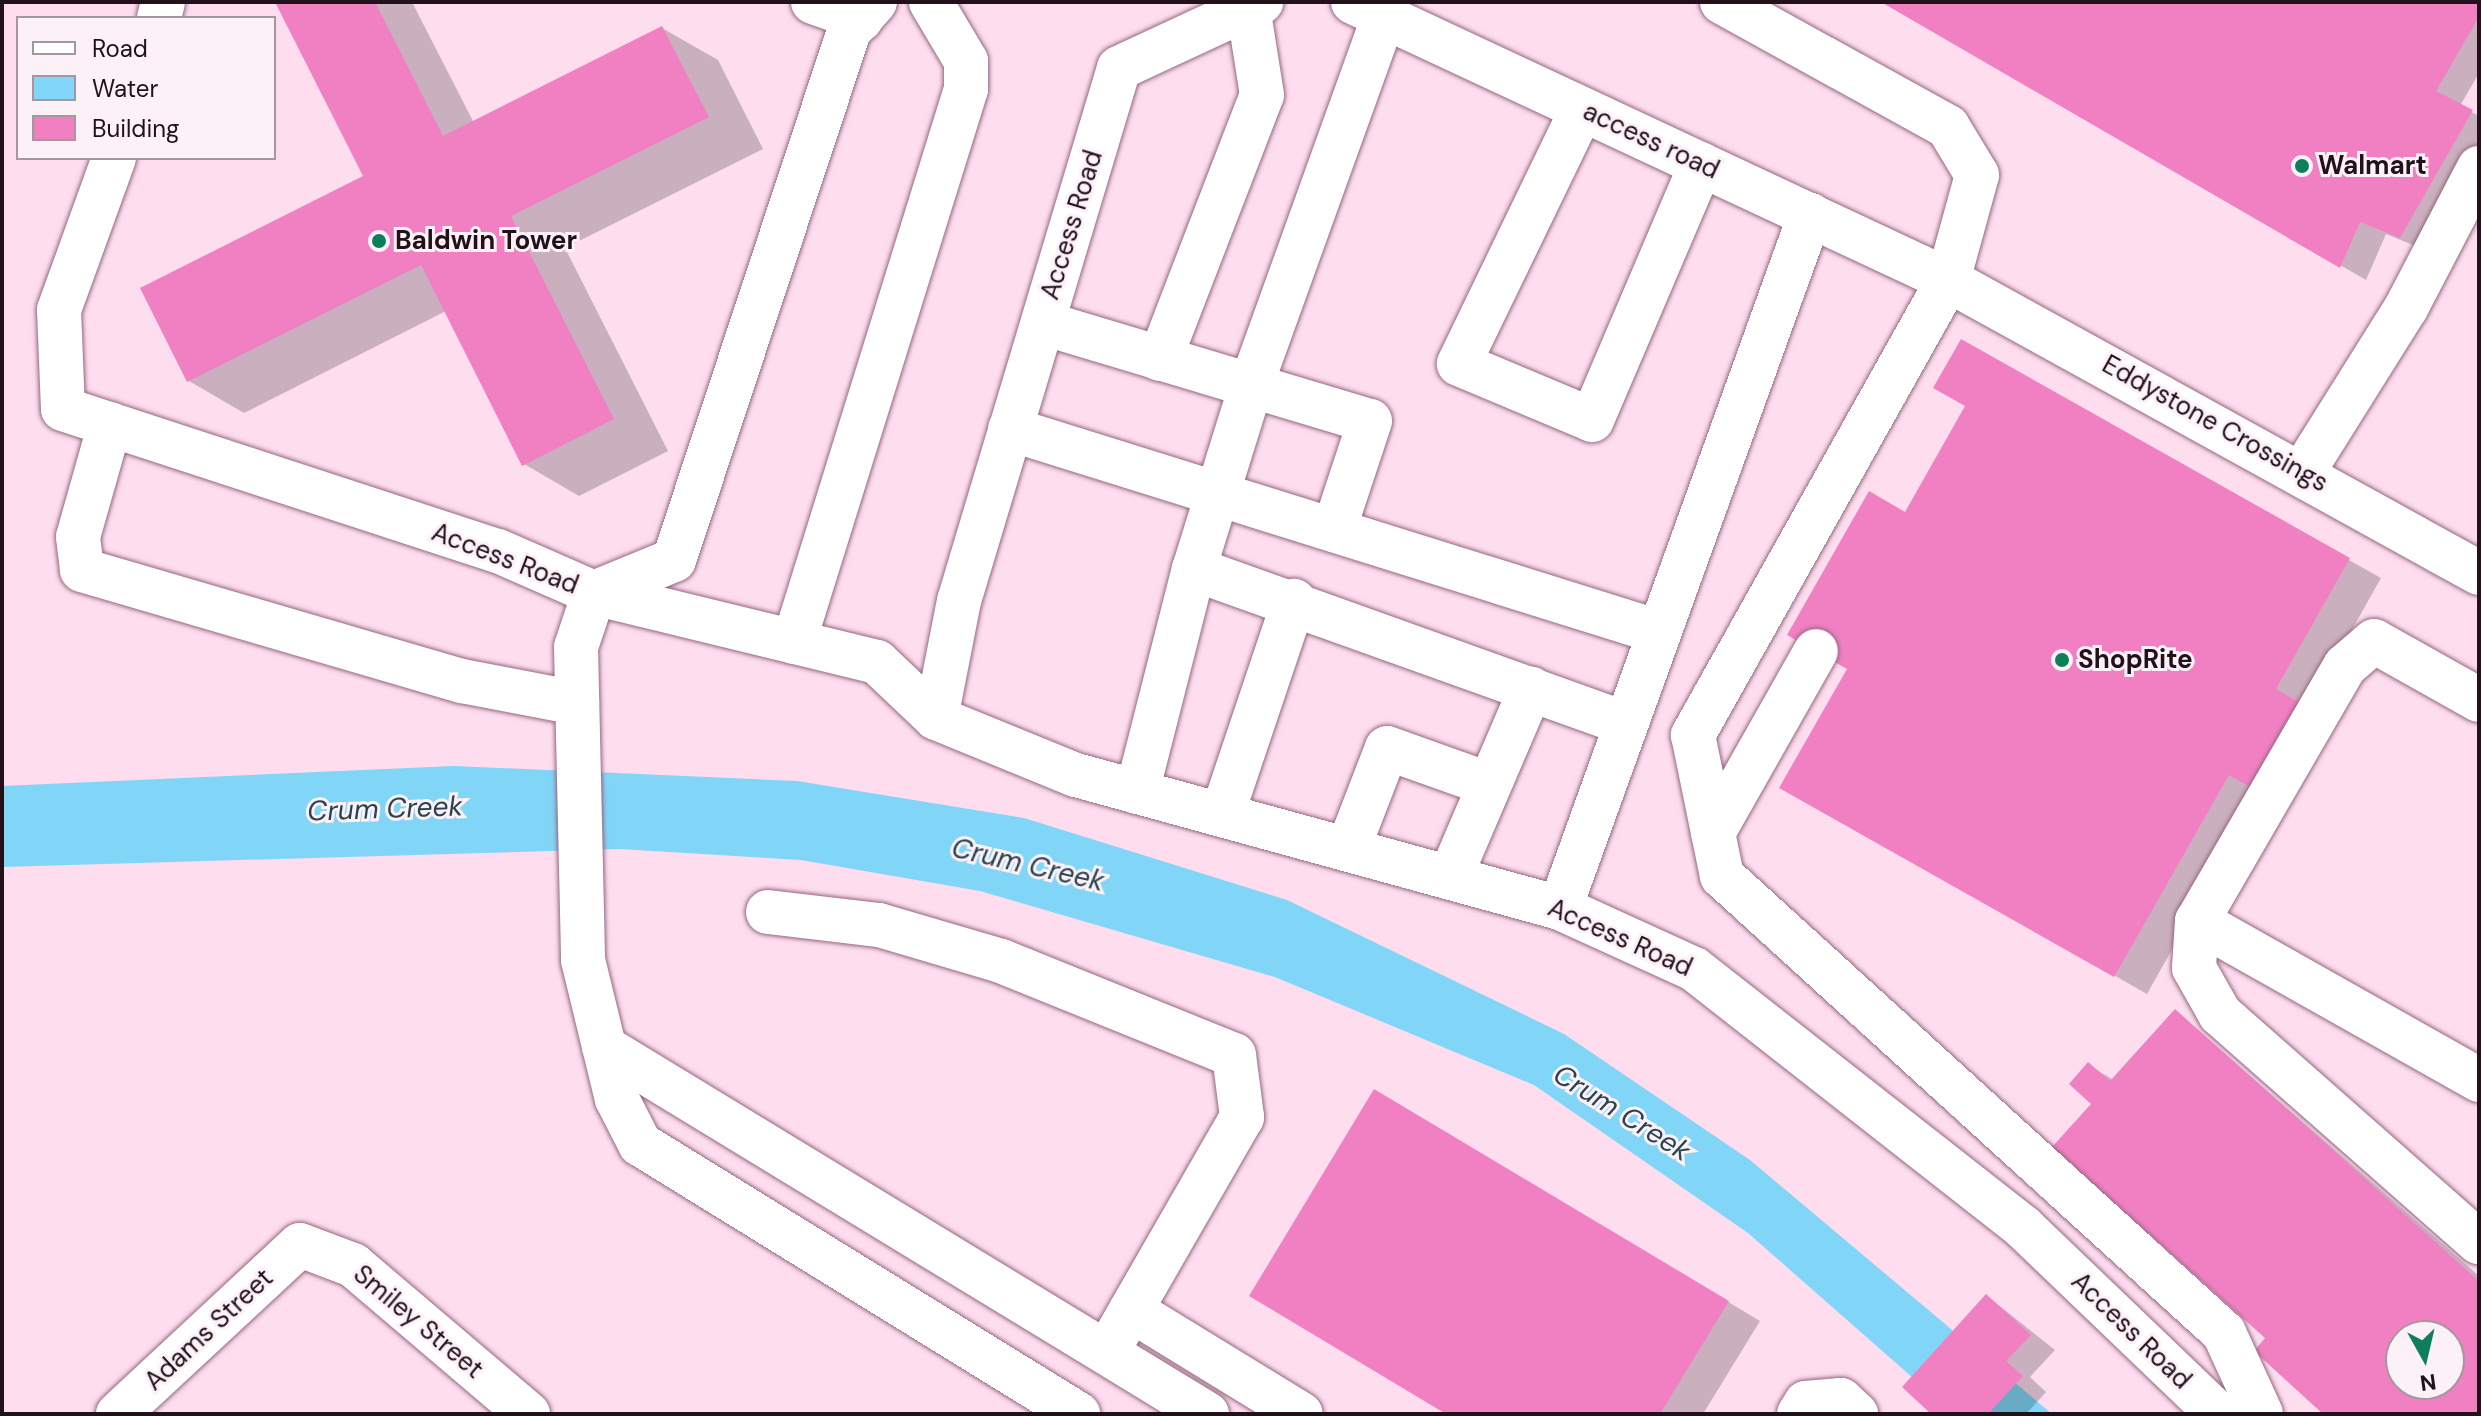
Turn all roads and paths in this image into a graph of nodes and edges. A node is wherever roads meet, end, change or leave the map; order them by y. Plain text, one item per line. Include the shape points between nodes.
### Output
1 (813, 2) edge
2 (931, 2) edge
3 (1722, 2) edge
4 (1254, 5) edge
5 (1369, 9) edge
6 (868, 10) edge
7 (1582, 109) junction
8 (113, 160) edge
9 (1701, 164) junction
10 (2479, 168) edge
11 (1810, 215) junction
12 (1948, 280) junction
13 (1043, 323) junction
14 (1160, 359) junction
15 (1251, 386) junction
16 (110, 424) junction
17 (1010, 429) junction
18 (2303, 472) junction
19 (1217, 494) junction
20 (1334, 530) junction
21 (1194, 569) junction
22 (2479, 573) edge
23 (594, 593) junction
24 (1294, 601) junction
25 (1659, 632) junction
26 (794, 642) junction
27 (1816, 651) dead end
28 (1531, 688) junction
29 (2479, 700) edge
30 (936, 718) junction
31 (579, 723) junction
32 (1623, 723) junction
33 (1488, 784) junction
34 (1137, 792) junction
35 (1222, 815) junction
36 (1713, 833) junction
37 (1348, 849) junction
38 (1451, 875) junction
39 (1560, 908) junction
40 (768, 912) dead end
41 (2197, 921) junction
42 (604, 1047) junction
43 (2479, 1080) edge
44 (2479, 1242) edge
45 (300, 1245) joint
46 (1131, 1310) junction
47 (1107, 1352) junction
48 (1803, 1408) edge
49 (118, 1414) edge
50 (528, 1414) edge
51 (1078, 1414) edge
52 (1207, 1414) edge
53 (1301, 1414) edge
54 (1856, 1414) edge
55 (2218, 1414) edge
56 (2261, 1414) edge

1 - 6 street
2 - 26 street via 966,61 966,89
3 - 12 street via 1948,127 1977,175
4 - 13 street, Access Road via 1119,68
4 - 14 street via 1262,95
5 - 7 street, access road
5 - 15 street
6 - 23 street via 849,31 674,560
7 - 9 street, access road
7 - 9 street via 1459,364 1592,420
8 - 16 street, Access Road via 59,310 63,409
9 - 11 street, access road
10 - 18 street via 2406,308
11 - 12 street, access road
11 - 25 street
12 - 18 street, Eddystone Crossings
12 - 36 street via 1693,735
13 - 14 street
13 - 17 street, Access Road
14 - 15 street
15 - 19 street
15 - 20 street via 1370,421
16 - 23 street, Access Road via 498,551
16 - 31 street via 78,537 82,570 462,681
17 - 19 street
17 - 30 street, Access Road via 959,601
18 - 22 street, Eddystone Crossings
19 - 20 street
19 - 21 street
20 - 25 street
21 - 24 street
21 - 34 street
23 - 26 street, Access Road
23 - 31 street via 576,647
24 - 28 street
24 - 35 street
25 - 32 street
26 - 30 street, Access Road via 877,662
27 - 36 street
28 - 32 street
28 - 33 street
29 - 41 street via 2374,641 2345,666
30 - 34 street, Access Road
31 - 42 street via 583,960
32 - 39 street
33 - 37 street via 1387,748
33 - 38 street
34 - 35 street, Access Road
35 - 37 street, Access Road
36 - 56 street via 1722,876 2224,1333
37 - 38 street, Access Road
38 - 39 street, Access Road
39 - 55 street, Access Road via 1694,969 2023,1227
40 - 46 street via 879,925 1001,961 1234,1055 1242,1117
41 - 43 street
41 - 44 street via 2194,968 2220,1014
42 - 47 street
42 - 51 street via 626,1126 640,1144
45 - 49 street, Adams Street
45 - 50 street, Smiley Street via 353,1265
46 - 47 street
46 - 53 street
47 - 52 street
48 - 54 street via 1841,1400

